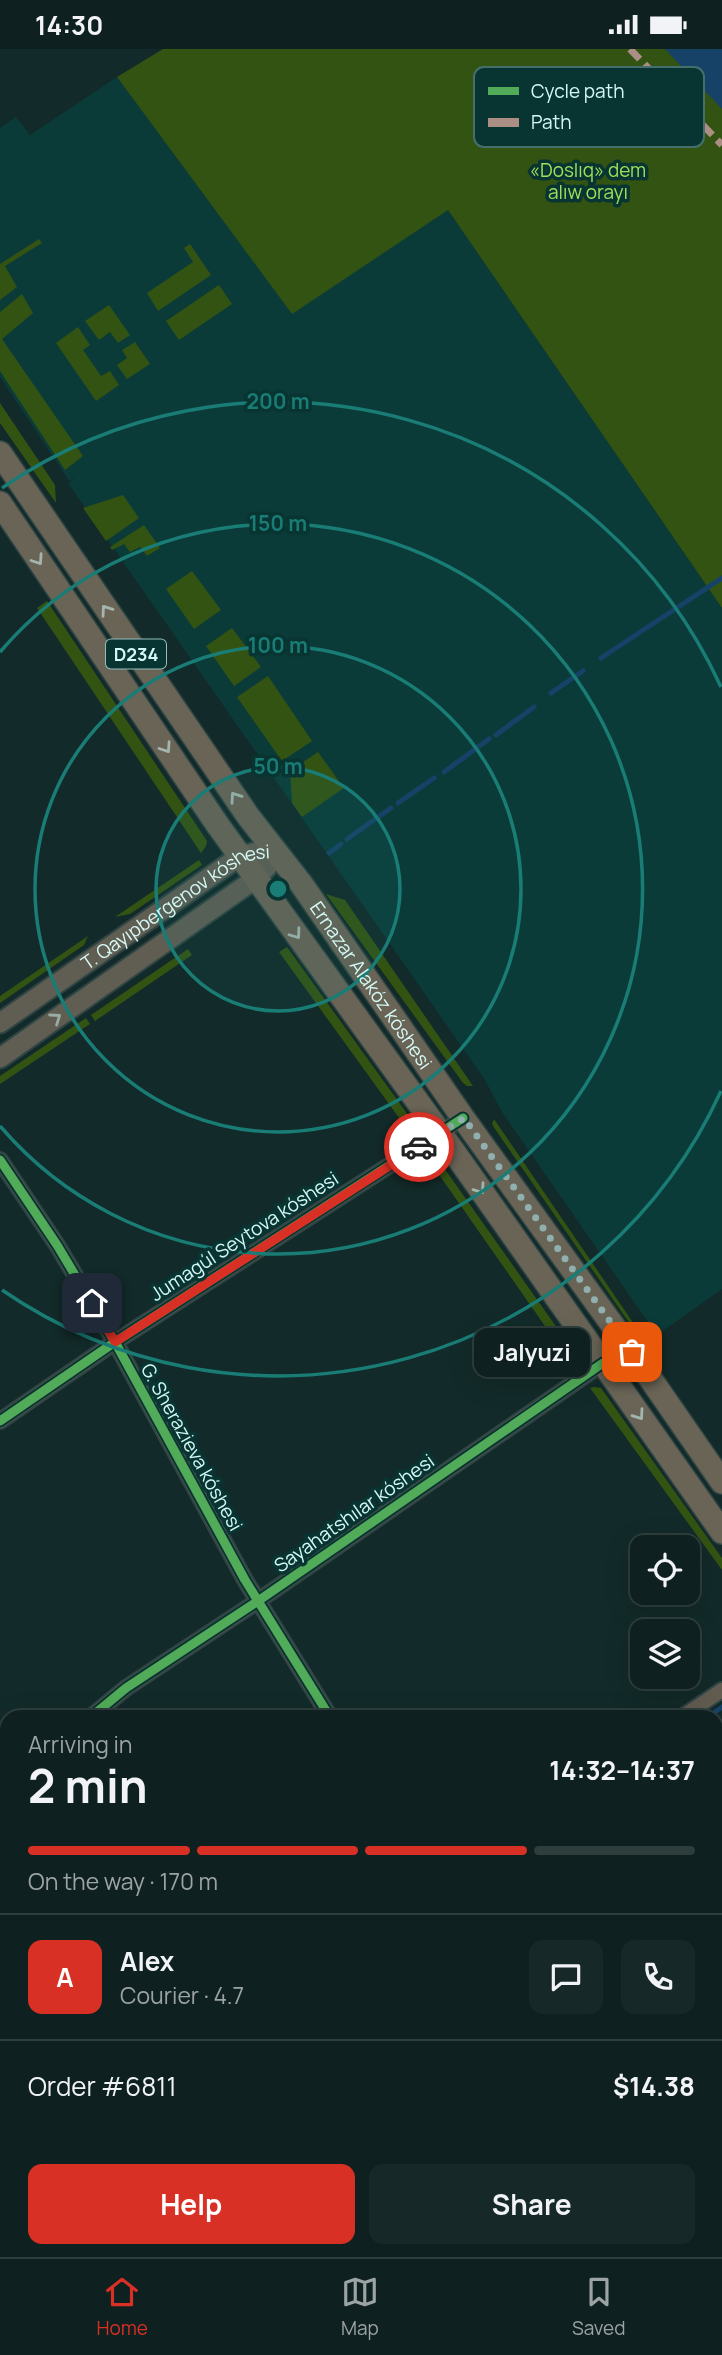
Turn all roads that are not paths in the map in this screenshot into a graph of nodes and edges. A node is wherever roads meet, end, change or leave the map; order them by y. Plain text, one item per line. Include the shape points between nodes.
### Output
1 (0, 453) edge
2 (0, 503) edge
3 (276, 851) junction
4 (240, 856) junction
5 (256, 879) junction
6 (204, 881) junction
7 (223, 901) junction
8 (0, 1023) edge
9 (0, 1058) edge
10 (464, 1118) junction
11 (440, 1133) junction
12 (0, 1160) edge
13 (115, 1342) junction
14 (603, 1363) junction
15 (0, 1421) edge
16 (722, 1482) edge
17 (722, 1532) edge
18 (258, 1601) junction
19 (722, 1690) edge
20 (99, 1710) edge
21 (326, 1710) edge
22 (692, 1710) edge

3 -> 1 main road, Ernazar Alakóz kóshesi / D234
2 -> 4 main road, Ernazar Alakóz kóshesi / D234
3 - 4 main road, T. Qayıpbergenov kóshesi
3 - 5 main road, T. Qayıpbergenov kóshesi
3 - 10 main road, Ernazar Alakóz kóshesi / D234
4 - 5 main road, Ernazar Alakóz kóshesi / D234
4 - 6 main road, T. Qayıpbergenov kóshesi
5 - 7 main road, T. Qayıpbergenov kóshesi
5 -> 11 main road, Ernazar Alakóz kóshesi / D234
6 - 7 main road via 222,886
6 - 8 main road, T. Qayıpbergenov kóshesi
9 -> 7 main road, T. Qayıpbergenov kóshesi
10 - 11 street, Jumagúl Seytova kóshesi
10 - 16 main road, Ernazar Alakóz kóshesi / D234
11 - 13 street, Jumagúl Seytova kóshesi
11 -> 14 main road, Ernazar Alakóz kóshesi / D234
12 - 13 street, G. Sherazieva kóshesi
13 - 15 street, Jumagúl Seytova kóshesi
13 - 18 street, G. Sherazieva kóshesi
14 -> 17 main road, Ernazar Alakóz kóshesi / D234
14 - 18 street, Sayahatshılar kóshesi
18 - 20 street, Sayahatshılar kóshesi
18 - 21 street, G. Sherazieva kóshesi
19 - 22 street

